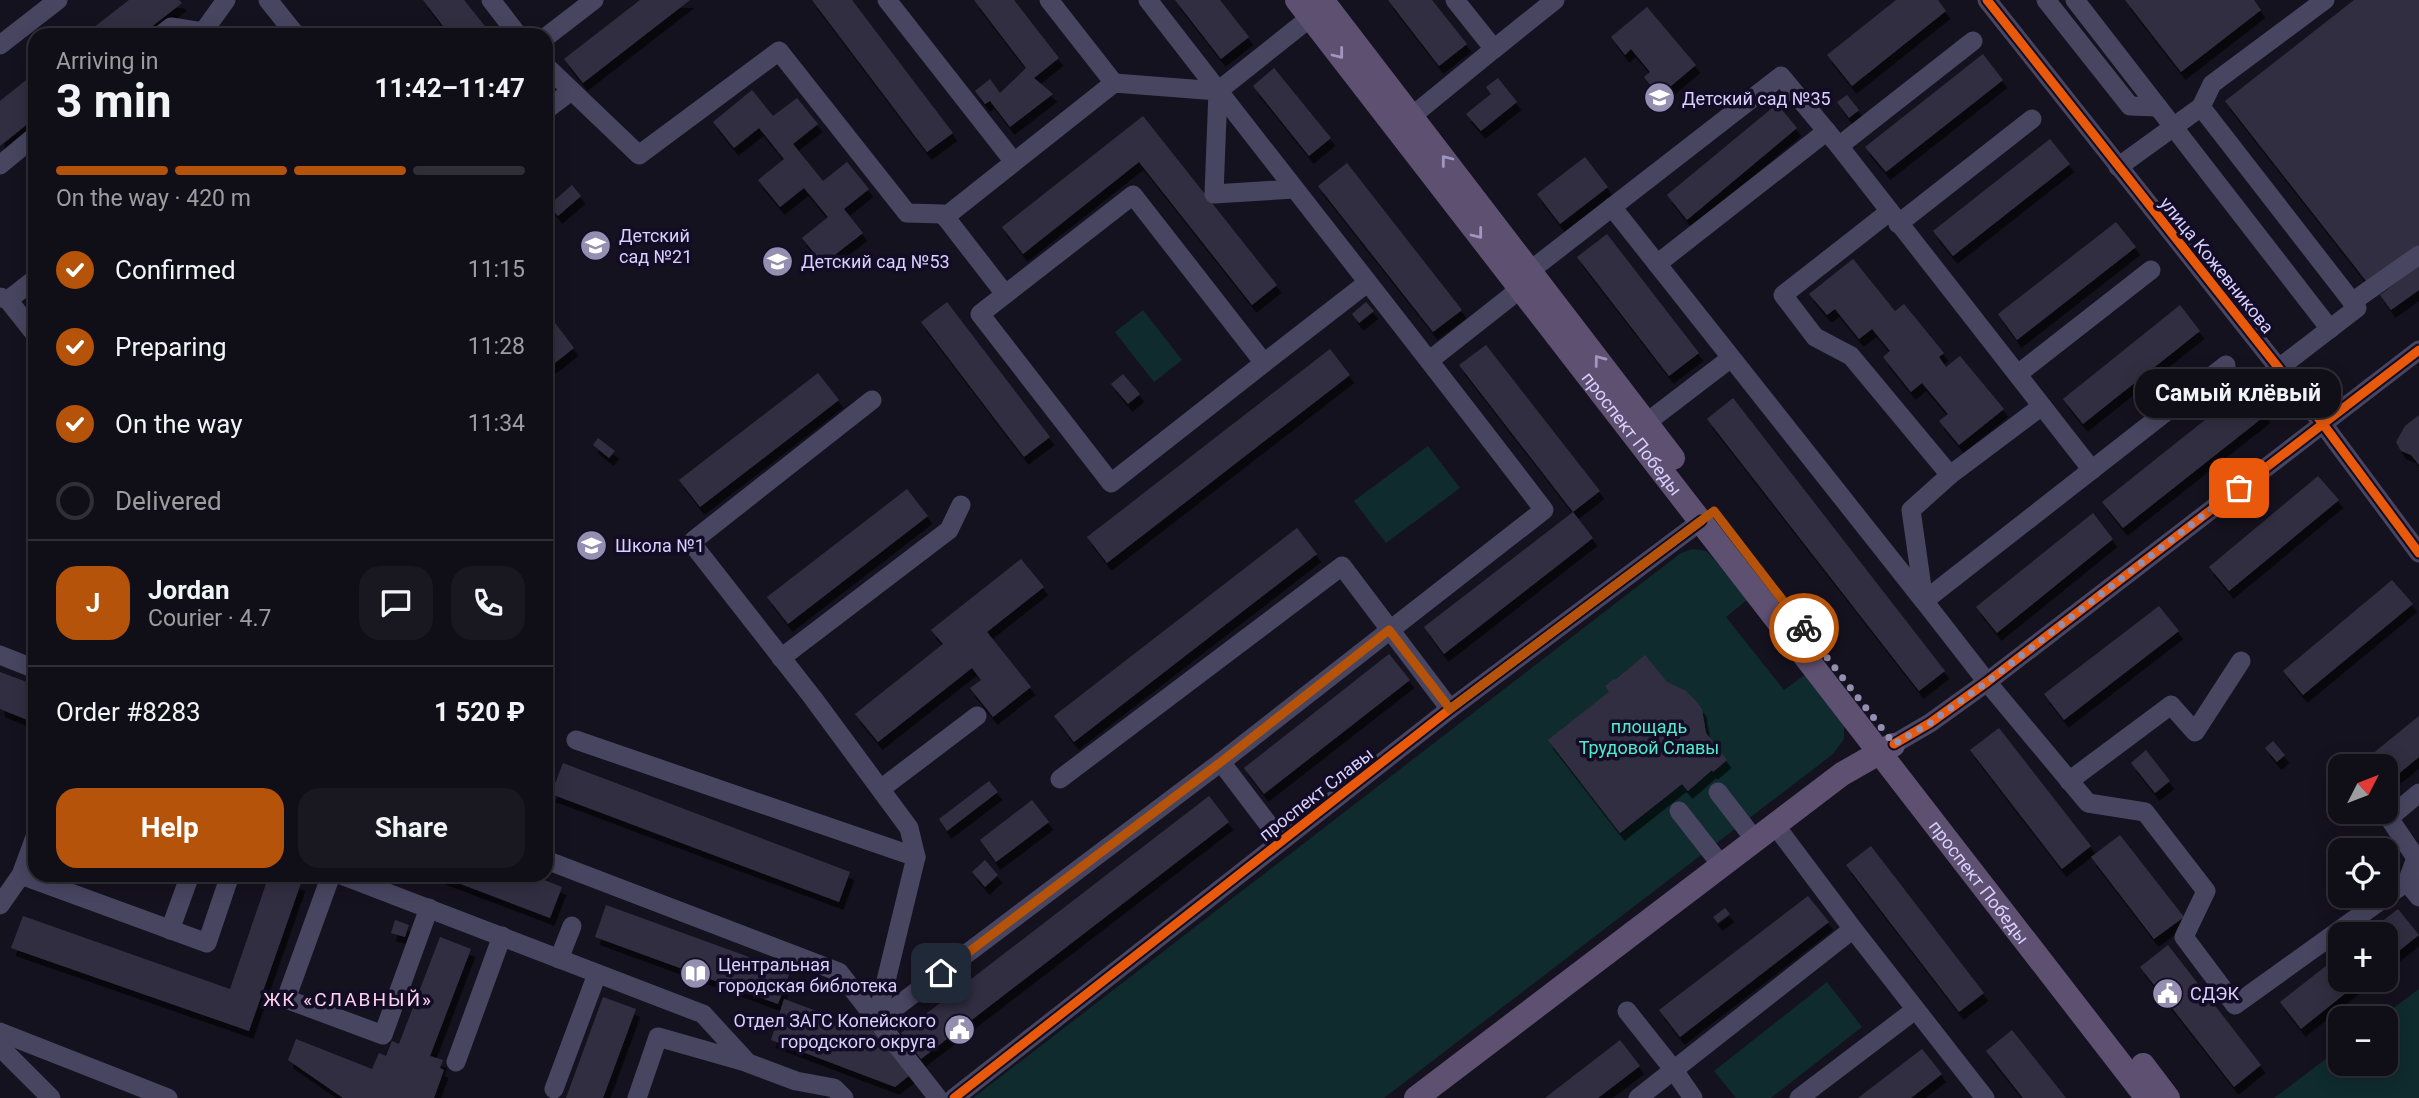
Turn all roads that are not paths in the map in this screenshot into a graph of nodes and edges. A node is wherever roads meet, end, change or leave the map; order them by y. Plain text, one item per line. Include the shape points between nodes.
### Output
1 (58, 0) edge
2 (226, 0) edge
3 (268, 0) edge
4 (491, 0) edge
5 (594, 0) edge
6 (887, 0) edge
7 (1049, 0) edge
8 (1148, 0) edge
9 (1455, 0) edge
10 (1555, 0) edge
11 (1987, 0) edge
12 (2046, 0) edge
13 (2075, 0) edge
14 (2325, 0) edge
15 (1310, 6) edge
16 (207, 28) edge
17 (290, 28) edge
18 (513, 28) edge
19 (553, 32) edge
20 (1973, 41) dead end
21 (0, 45) edge
22 (1494, 49) junction
23 (553, 73) edge
24 (1114, 83) junction
25 (571, 91) junction
26 (1218, 91) junction
27 (553, 105) edge
28 (2158, 107) junction
29 (2201, 107) junction
30 (1412, 116) junction
31 (2032, 119) dead end
32 (2174, 127) junction
33 (1833, 139) junction
34 (28, 142) edge
35 (1014, 162) junction
36 (0, 164) edge
37 (2119, 167) junction
38 (1294, 189) junction
39 (1612, 207) junction
40 (945, 217) junction
41 (1894, 218) junction
42 (2419, 256) edge
43 (1657, 264) junction
44 (2151, 270) dead end
45 (1524, 278) junction
46 (1367, 283) junction
47 (28, 284) edge
48 (1005, 294) junction
49 (4, 299) edge
50 (2352, 302) junction
51 (28, 326) edge
52 (2330, 329) junction
53 (2419, 350) edge
54 (1731, 358) junction
55 (1430, 360) junction
56 (1264, 363) junction
57 (2226, 365) dead end
58 (2279, 368) junction
59 (2018, 374) junction
60 (872, 400) dead end
61 (2042, 406) junction
62 (1646, 423) junction
63 (2323, 424) junction
64 (2092, 470) junction
65 (1950, 475) junction
66 (961, 505) dead end
67 (1707, 516) junction
68 (2419, 553) edge
69 (1924, 601) junction
70 (1389, 630) junction
71 (0, 655) edge
72 (781, 658) junction
73 (2241, 661) dead end
74 (28, 666) edge
75 (1987, 682) junction
76 (1450, 709) junction
77 (977, 716) dead end
78 (576, 740) dead end
79 (1887, 748) junction
80 (1221, 762) junction
81 (1060, 779) dead end
82 (2069, 781) junction
83 (882, 789) junction
84 (1718, 792) dead end
85 (2419, 793) edge
86 (1679, 811) dead end
87 (1775, 825) junction
88 (1755, 840) junction
89 (1281, 841) junction
90 (28, 856) edge
91 (916, 857) junction
92 (553, 863) edge
93 (1722, 866) junction
94 (21, 875) junction
95 (28, 878) edge
96 (40, 882) edge
97 (187, 882) edge
98 (228, 882) edge
99 (328, 882) edge
100 (360, 882) edge
101 (2415, 884) edge
102 (0, 905) edge
103 (429, 908) junction
104 (572, 926) dead end
105 (1853, 929) junction
106 (170, 930) junction
107 (502, 936) junction
108 (559, 959) junction
109 (597, 974) junction
110 (1915, 1010) junction
111 (1627, 1011) dead end
112 (876, 1022) junction
113 (0, 1032) edge
114 (0, 1047) edge
115 (456, 1062) dead end
116 (748, 1063) junction
117 (1673, 1069) junction
118 (554, 1088) dead end
119 (792, 1089) edge
120 (51, 1098) edge
121 (168, 1098) edge
122 (637, 1098) edge
123 (844, 1098) edge
124 (938, 1098) edge
125 (954, 1098) edge
126 (1416, 1098) edge
127 (1638, 1098) edge
128 (1693, 1098) edge
129 (1799, 1098) edge
130 (1984, 1098) edge
131 (2147, 1098) edge
132 (2168, 1098) edge

1 - 21 street
2 - 16 street
3 - 17 street
4 - 18 street
5 - 19 street
6 - 35 street
7 - 24 street
8 - 26 street
9 - 22 street
10 - 22 street
11 - 37 street, улица Кожевникова
12 - 28 street via 2130,106
13 - 28 street
14 - 29 street via 2212,84
15 - 26 street
15 - 30 main road, проспект Победы
15 -> 45 main road, проспект Победы
20 - 33 street
22 - 30 street
23 - 25 street
24 - 26 street
24 - 35 street
25 - 27 street
25 - 40 street via 639,155 779,51 907,213
26 - 38 street
26 - 38 street via 1214,194
28 - 32 street
29 - 32 street
29 - 50 street
45 -> 30 main road, проспект Победы
31 - 41 street
32 - 37 street
32 - 52 street
33 - 39 street via 1781,76
33 - 41 street
33 - 43 street
34 - 36 street
35 - 40 street
37 - 58 street, улица Кожевникова
38 - 46 street
39 - 43 street
39 - 45 street
40 - 48 street
41 - 59 street
41 - 65 street via 1783,295 1815,337 1851,356
42 - 50 street
43 - 54 street
44 - 59 street
45 - 55 street via 1510,297
62 -> 45 main road, проспект Победы
45 - 67 main road, проспект Победы
46 - 55 street
46 - 56 street
47 - 49 street
48 - 56 street via 1133,195
48 - 56 street via 980,314 1111,483
49 - 51 street
50 - 52 street via 2357,308
52 - 58 street
53 - 63 street
54 - 62 street
54 - 69 street
55 - 70 street via 1544,510
57 - 64 street
58 - 63 street, улица Кожевникова
59 - 61 street
60 - 72 street via 694,540 694,546
61 - 64 street
61 - 65 street
62 - 67 main road, проспект Победы
63 - 68 street, улица Кожевникова
63 - 75 street
64 - 69 street
65 - 69 street via 1911,510
66 - 72 street via 949,530
67 - 76 street, проспект Славы
67 - 79 main road, проспект Победы
69 - 75 street
70 - 76 street
70 - 80 street
70 - 81 street via 1342,566
71 - 74 street
72 - 83 street
73 - 82 street via 2194,732 2171,705
75 - 79 street
75 - 82 street
76 - 89 street, проспект Славы
77 - 83 street
78 - 91 street
79 - 87 main road via 1842,774
79 - 131 main road, проспект Победы
79 - 132 main road, проспект Победы
80 - 89 street
80 - 112 street
82 - 101 street via 2088,803 2145,812 2206,891 2184,937 2235,1005
83 - 91 street via 909,828
84 - 88 street
85 - 101 street via 2389,818 2416,858
86 - 93 street
87 - 88 main road
87 - 105 street
88 - 93 main road
89 - 125 street, проспект Славы
90 - 94 street
91 - 112 street
92 - 112 street via 839,972
93 - 126 main road
94 - 95 street
94 - 102 street
96 - 106 street
97 - 106 street
98 - 106 street via 207,943
99 - 103 street via 286,999 383,1035
100 - 103 street
103 - 107 street
104 - 108 street
105 - 110 street
105 - 117 street
107 - 108 street
107 - 115 street
108 - 109 street
109 - 116 street via 704,1014
109 - 118 street
110 - 129 street
110 - 130 street
111 - 117 street
112 - 124 street
113 - 121 street
114 - 120 street
116 - 119 street
116 - 122 street via 658,1037
117 - 127 street
117 - 128 street
119 - 123 street via 834,1088

